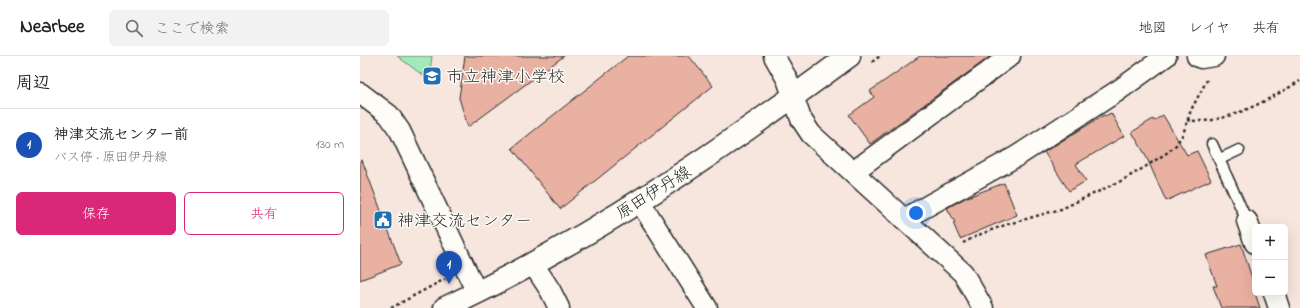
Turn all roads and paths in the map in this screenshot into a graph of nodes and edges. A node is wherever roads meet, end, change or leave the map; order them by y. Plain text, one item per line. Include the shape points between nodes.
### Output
1 (774, 56) edge
2 (849, 56) edge
3 (1010, 56) edge
4 (1166, 56) edge
5 (1206, 56) edge
6 (1300, 81) edge
7 (360, 93) edge
8 (794, 97) junction
9 (1187, 120) junction
10 (1212, 144) dead end
11 (1239, 150) dead end
12 (1220, 159) junction
13 (853, 172) junction
14 (640, 202) junction
15 (904, 219) junction
16 (1247, 221) joint
17 (1252, 234) edge
18 (943, 254) junction
19 (533, 264) junction
20 (449, 278) dead end
21 (477, 293) junction
22 (1275, 296) edge
23 (391, 308) edge
24 (445, 308) edge
25 (559, 308) edge
26 (707, 308) edge
27 (983, 308) edge
28 (1279, 308) edge

1 - 8 street
2 - 8 street, 原田伊丹線
3 - 13 street
4 - 15 street via 1119,90 1017,156
5 - 9 path via 1210,75
6 - 9 path via 1271,99 1244,110 1215,120
7 - 21 street via 389,115 400,131
8 - 13 street via 811,134
8 - 14 street, 原田伊丹線
9 - 18 path via 1176,145 1123,180 1061,209 981,234
10 - 12 lane
11 - 12 lane
12 - 16 lane
13 - 15 street
14 - 19 street, 原田伊丹線
14 - 26 street
15 - 18 street
16 - 17 street
18 - 27 street via 963,273
19 - 21 street, 原田伊丹線
19 - 25 street
20 - 23 path
21 - 24 street, 原田伊丹線
22 - 28 street

